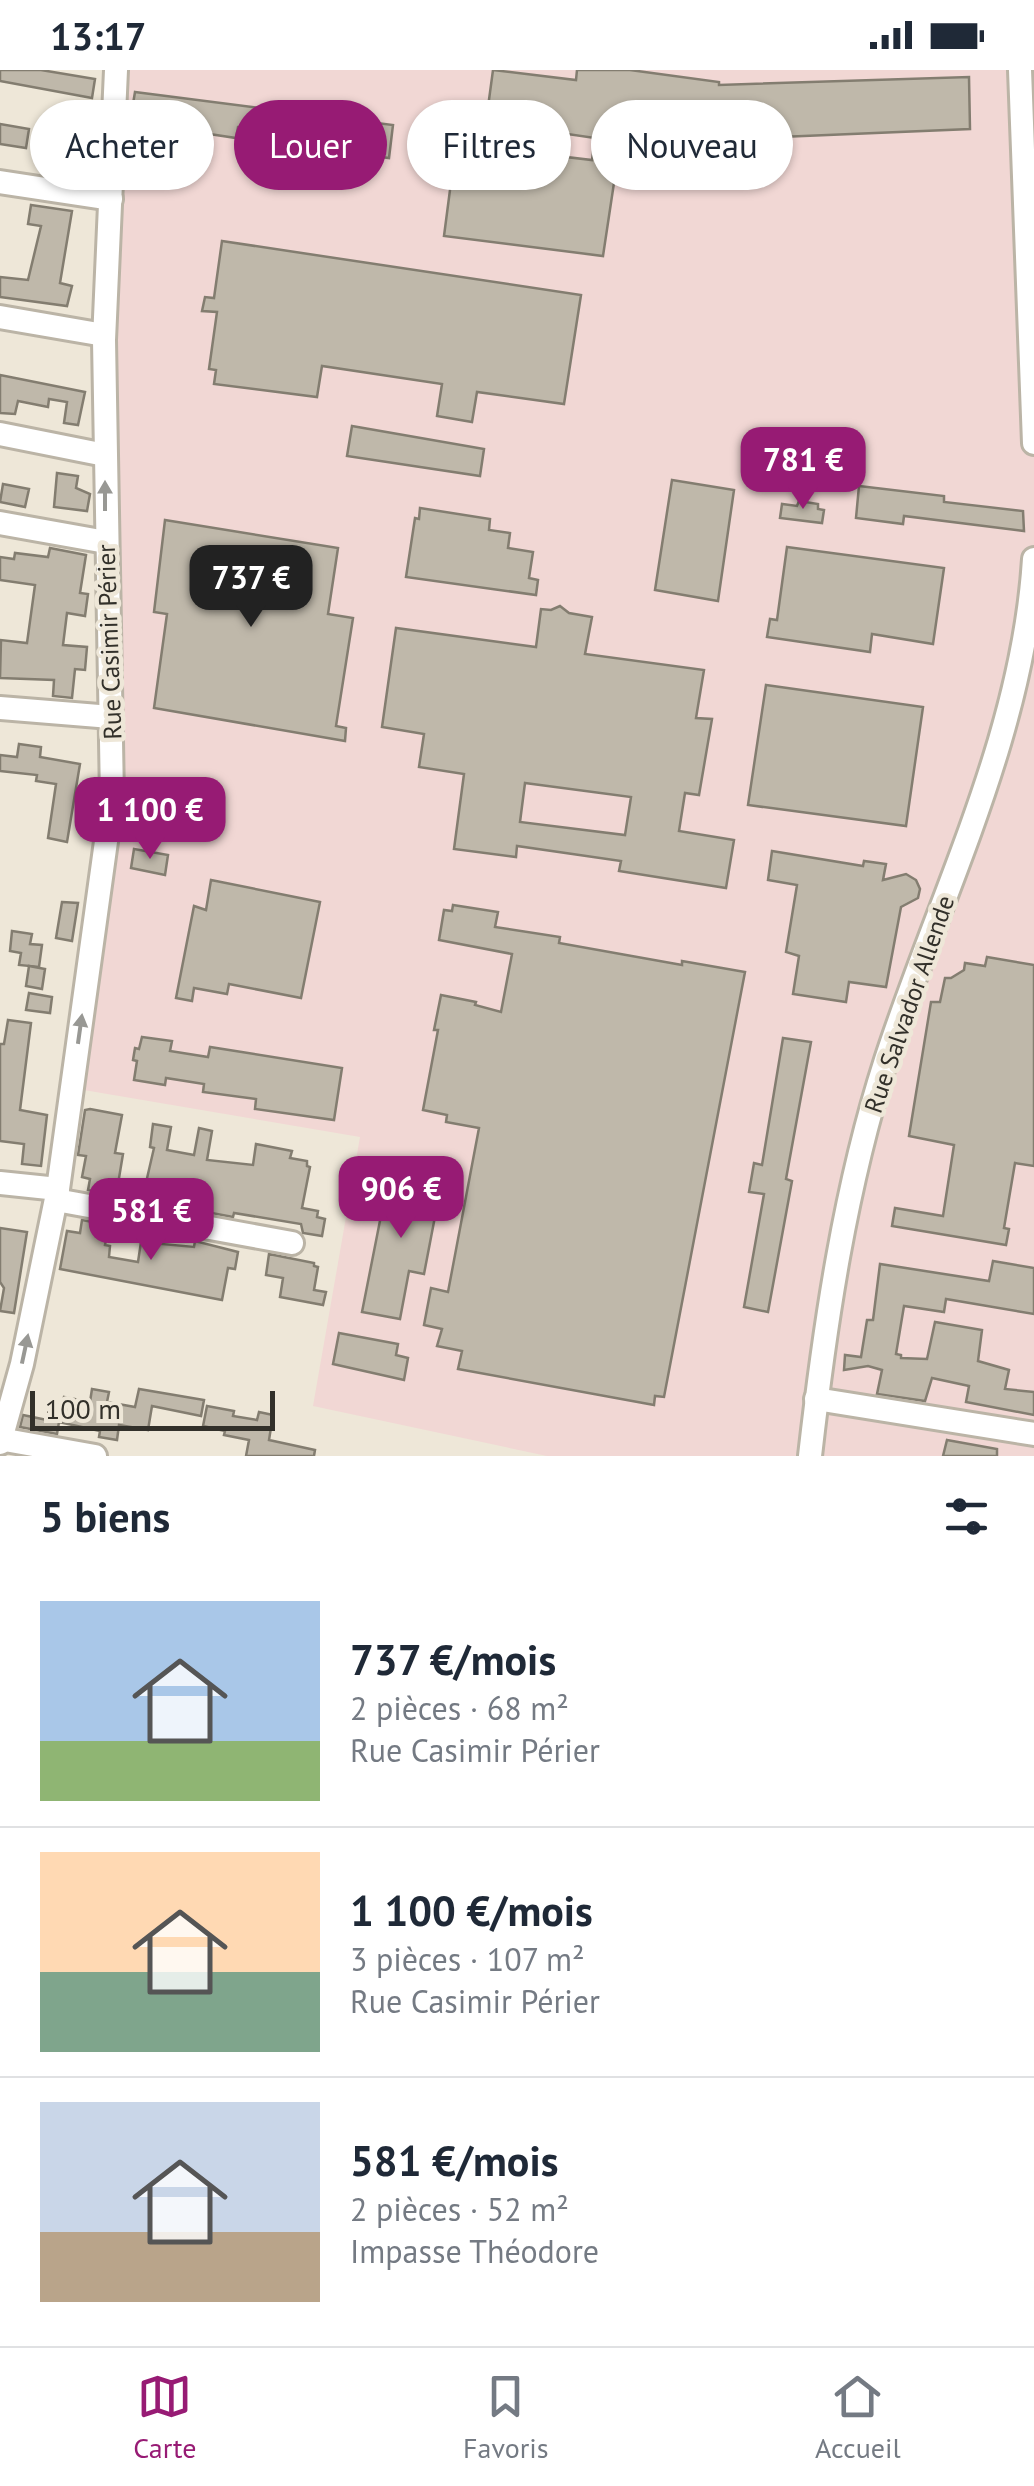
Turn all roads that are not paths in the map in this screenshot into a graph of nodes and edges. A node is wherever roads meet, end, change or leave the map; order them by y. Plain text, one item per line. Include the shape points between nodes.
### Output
1 (116, 70) edge
2 (1020, 70) edge
3 (0, 182) edge
4 (111, 199) junction
5 (0, 317) edge
6 (104, 335) junction
7 (0, 434) edge
8 (1034, 444) edge
9 (105, 455) junction
10 (0, 523) edge
11 (106, 542) junction
12 (1034, 559) edge
13 (0, 708) edge
14 (111, 717) junction
15 (0, 1183) edge
16 (57, 1195) junction
17 (292, 1243) dead end
18 (816, 1399) junction
19 (1034, 1434) edge
20 (1, 1440) edge
21 (96, 1456) edge
22 (810, 1456) edge

1 - 4 street, Rue Casimir Périer
2 - 8 street
3 - 4 street
4 - 6 street, Rue Casimir Périer
5 - 6 street
6 - 9 street, Rue Casimir Périer
7 - 9 street
11 -> 9 street, Rue Casimir Périer
10 - 11 street
11 - 14 street, Rue Casimir Périer
12 - 18 street, Rue Salvador Allende via 1021,669 997,758 874,1102
13 - 14 street
16 -> 14 street, Rue Casimir Périer via 112,798
15 - 16 street
16 - 17 street
20 -> 16 street, Rue Casimir Périer
18 - 19 street
18 - 22 street, Rue Salvador Allende
20 - 21 street

